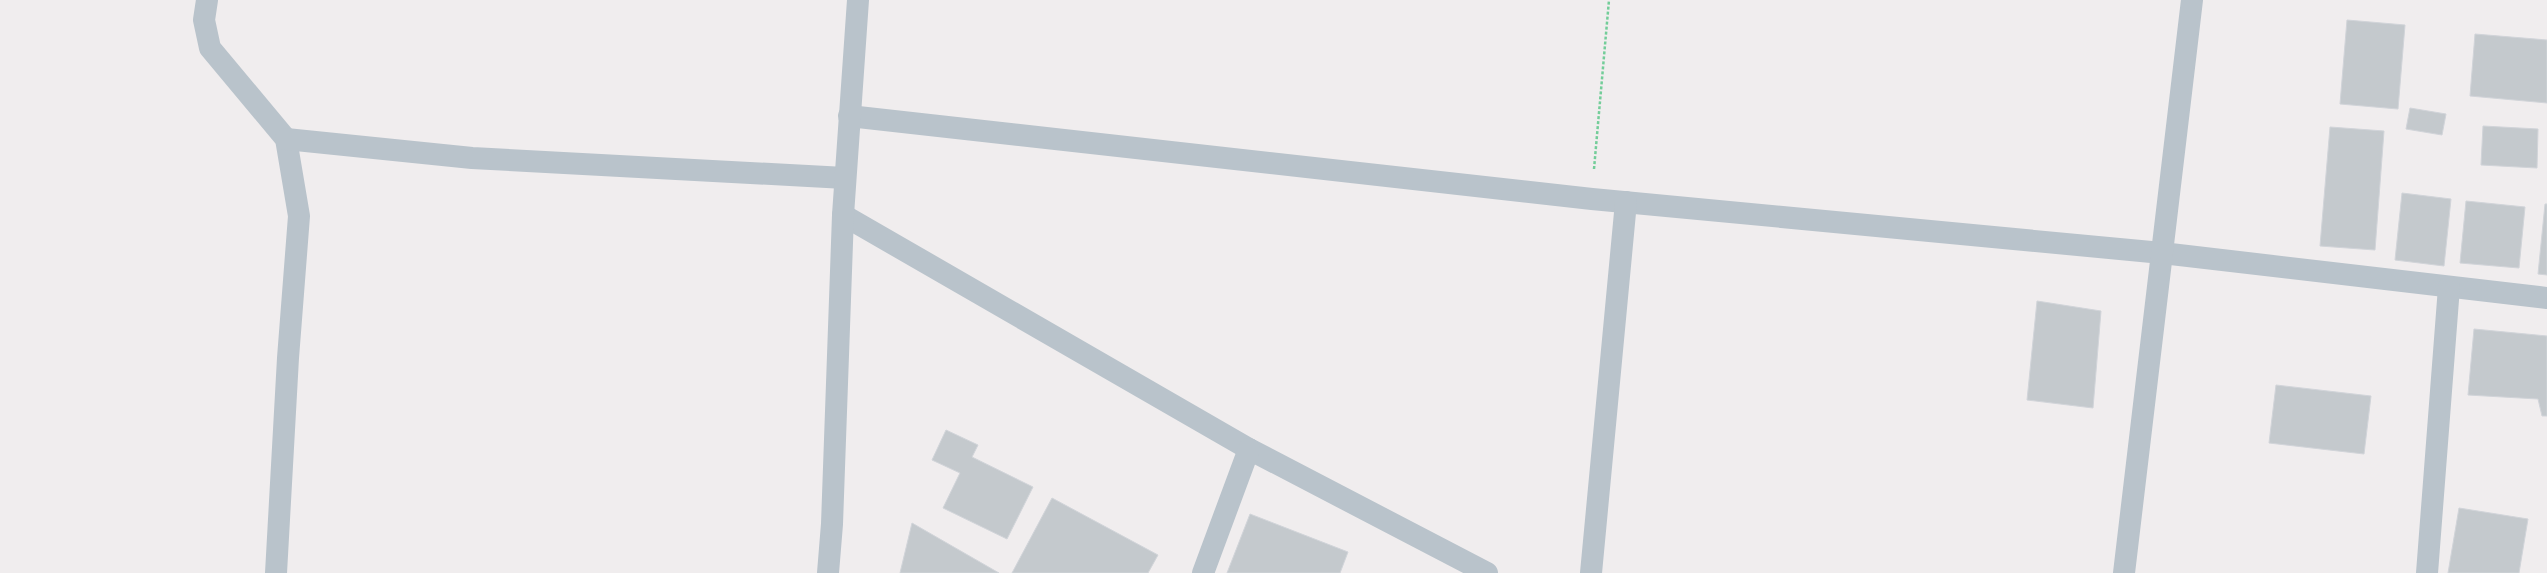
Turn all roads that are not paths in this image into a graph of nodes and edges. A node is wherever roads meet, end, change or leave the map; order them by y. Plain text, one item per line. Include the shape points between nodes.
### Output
1 (207, 0) edge
2 (858, 0) edge
3 (2192, 0) edge
4 (849, 116) junction
5 (286, 139) junction
6 (846, 178) junction
7 (1626, 202) junction
8 (843, 215) junction
9 (2162, 253) junction
10 (2449, 287) junction
11 (2547, 298) edge
12 (1249, 449) junction
13 (276, 573) edge
14 (828, 573) edge
15 (1203, 573) edge
16 (1487, 573) edge
17 (1591, 573) edge
18 (2124, 573) edge
19 (2427, 573) edge

1 - 5 street via 204,20 210,48
2 - 4 street
3 - 9 street
4 - 6 street
4 - 7 street
5 - 6 street via 472,158
5 - 13 street via 299,216
6 - 8 street
7 - 9 street
7 - 17 street
8 - 12 street
8 - 14 street
9 - 10 street
9 - 18 street
10 - 11 street
10 - 19 street
12 - 15 street
12 - 16 street

